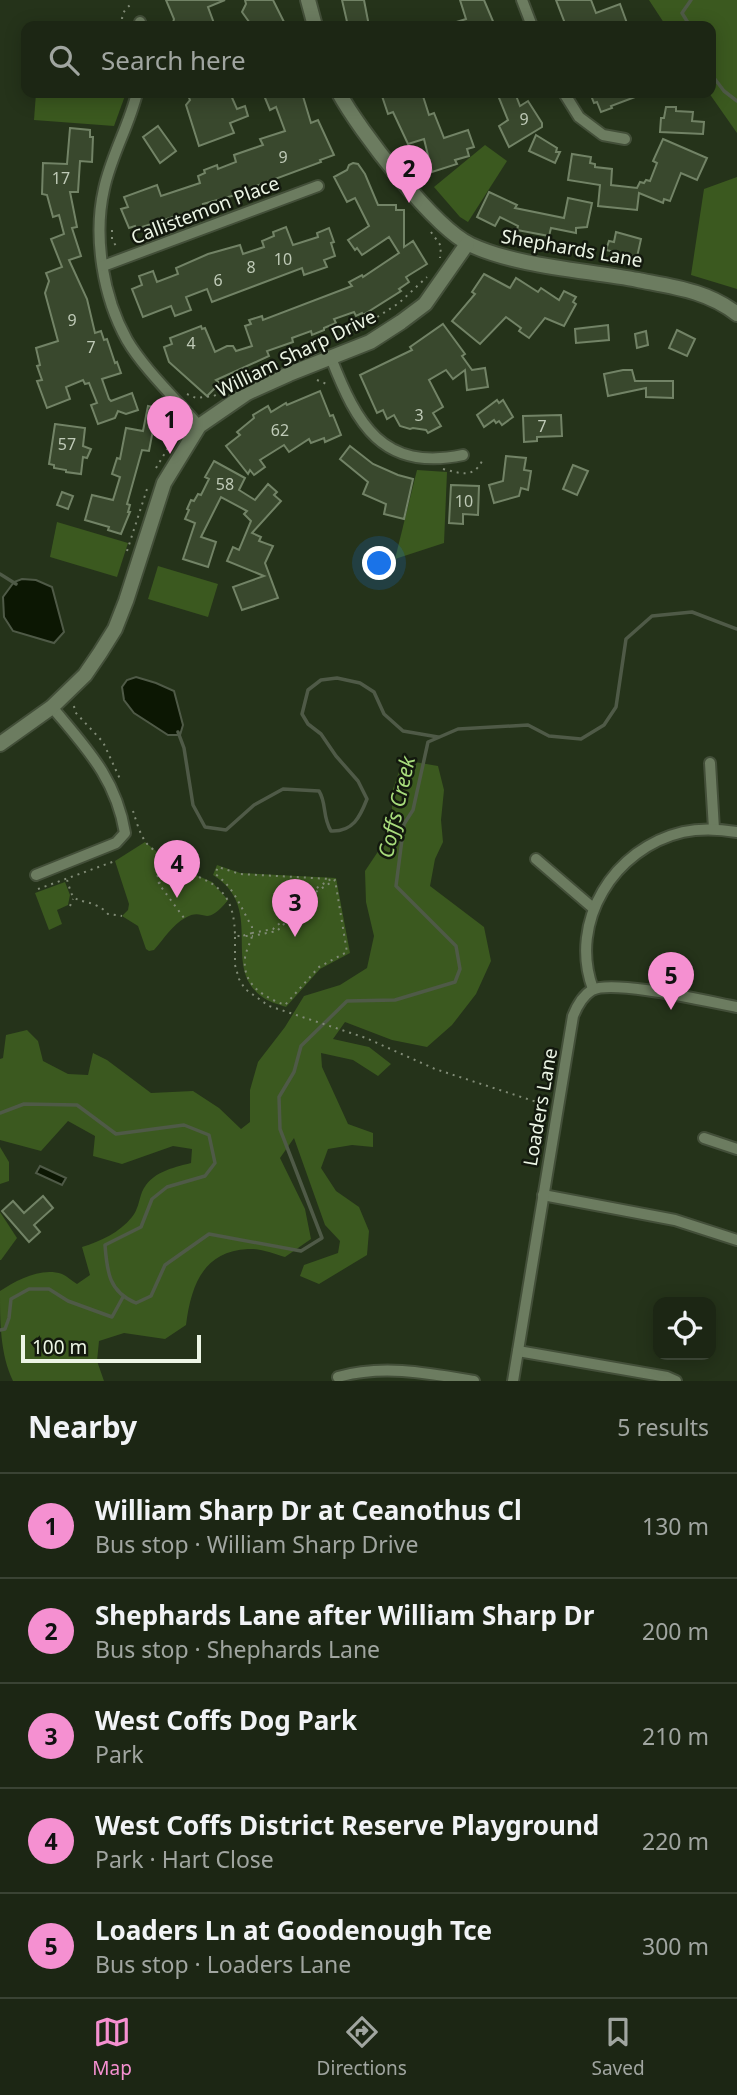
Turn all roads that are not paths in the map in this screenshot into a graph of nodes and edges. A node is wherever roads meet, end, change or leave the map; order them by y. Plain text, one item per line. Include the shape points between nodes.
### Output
1 (308, 0) edge
2 (522, 0) edge
3 (314, 21) edge
4 (530, 21) edge
5 (136, 98) edge
6 (342, 98) edge
7 (567, 98) edge
8 (625, 139) dead end
9 (318, 186) dead end
10 (467, 244) junction
11 (103, 266) junction
12 (737, 314) edge
13 (331, 358) junction
14 (199, 426) junction
15 (463, 455) dead end
16 (52, 707) junction
17 (0, 744) edge
18 (710, 763) dead end
19 (714, 829) junction
20 (737, 832) edge
21 (536, 859) dead end
22 (36, 875) dead end
23 (593, 908) junction
24 (593, 989) junction
25 (737, 1007) edge
26 (704, 1138) dead end
27 (737, 1149) edge
28 (542, 1195) junction
29 (737, 1240) edge
30 (518, 1351) junction
31 (338, 1377) dead end
32 (474, 1381) edge
33 (513, 1381) edge
34 (676, 1381) edge

1 - 3 street
2 - 4 street
5 - 11 street via 104,189 100,223
6 - 10 street, Shephards Lane via 412,192
7 - 8 street via 579,117 603,135
9 - 11 street, Callistemon Place
10 - 12 street, Shephards Lane via 511,259 698,291
10 - 13 street, William Sharp Drive via 425,304 370,342
11 - 14 street via 111,303 128,341
13 - 14 street, William Sharp Drive via 247,393
13 - 15 street via 346,397 377,439 394,451 417,457
14 - 16 street, William Sharp Drive via 164,482 115,629 85,675
16 - 17 street, William Sharp Drive
16 - 22 street via 99,763 121,810 125,833 116,844
18 - 19 street
19 - 20 street
19 - 23 street via 684,831 641,850 618,870
21 - 23 street
23 - 24 street via 585,945
24 - 25 street via 630,988
24 - 28 street, Loaders Lane via 573,1016
26 - 27 street
28 - 29 street via 675,1220
28 - 30 street, Loaders Lane
30 - 33 street, Loaders Lane
30 - 34 street
31 - 32 street via 395,1370

